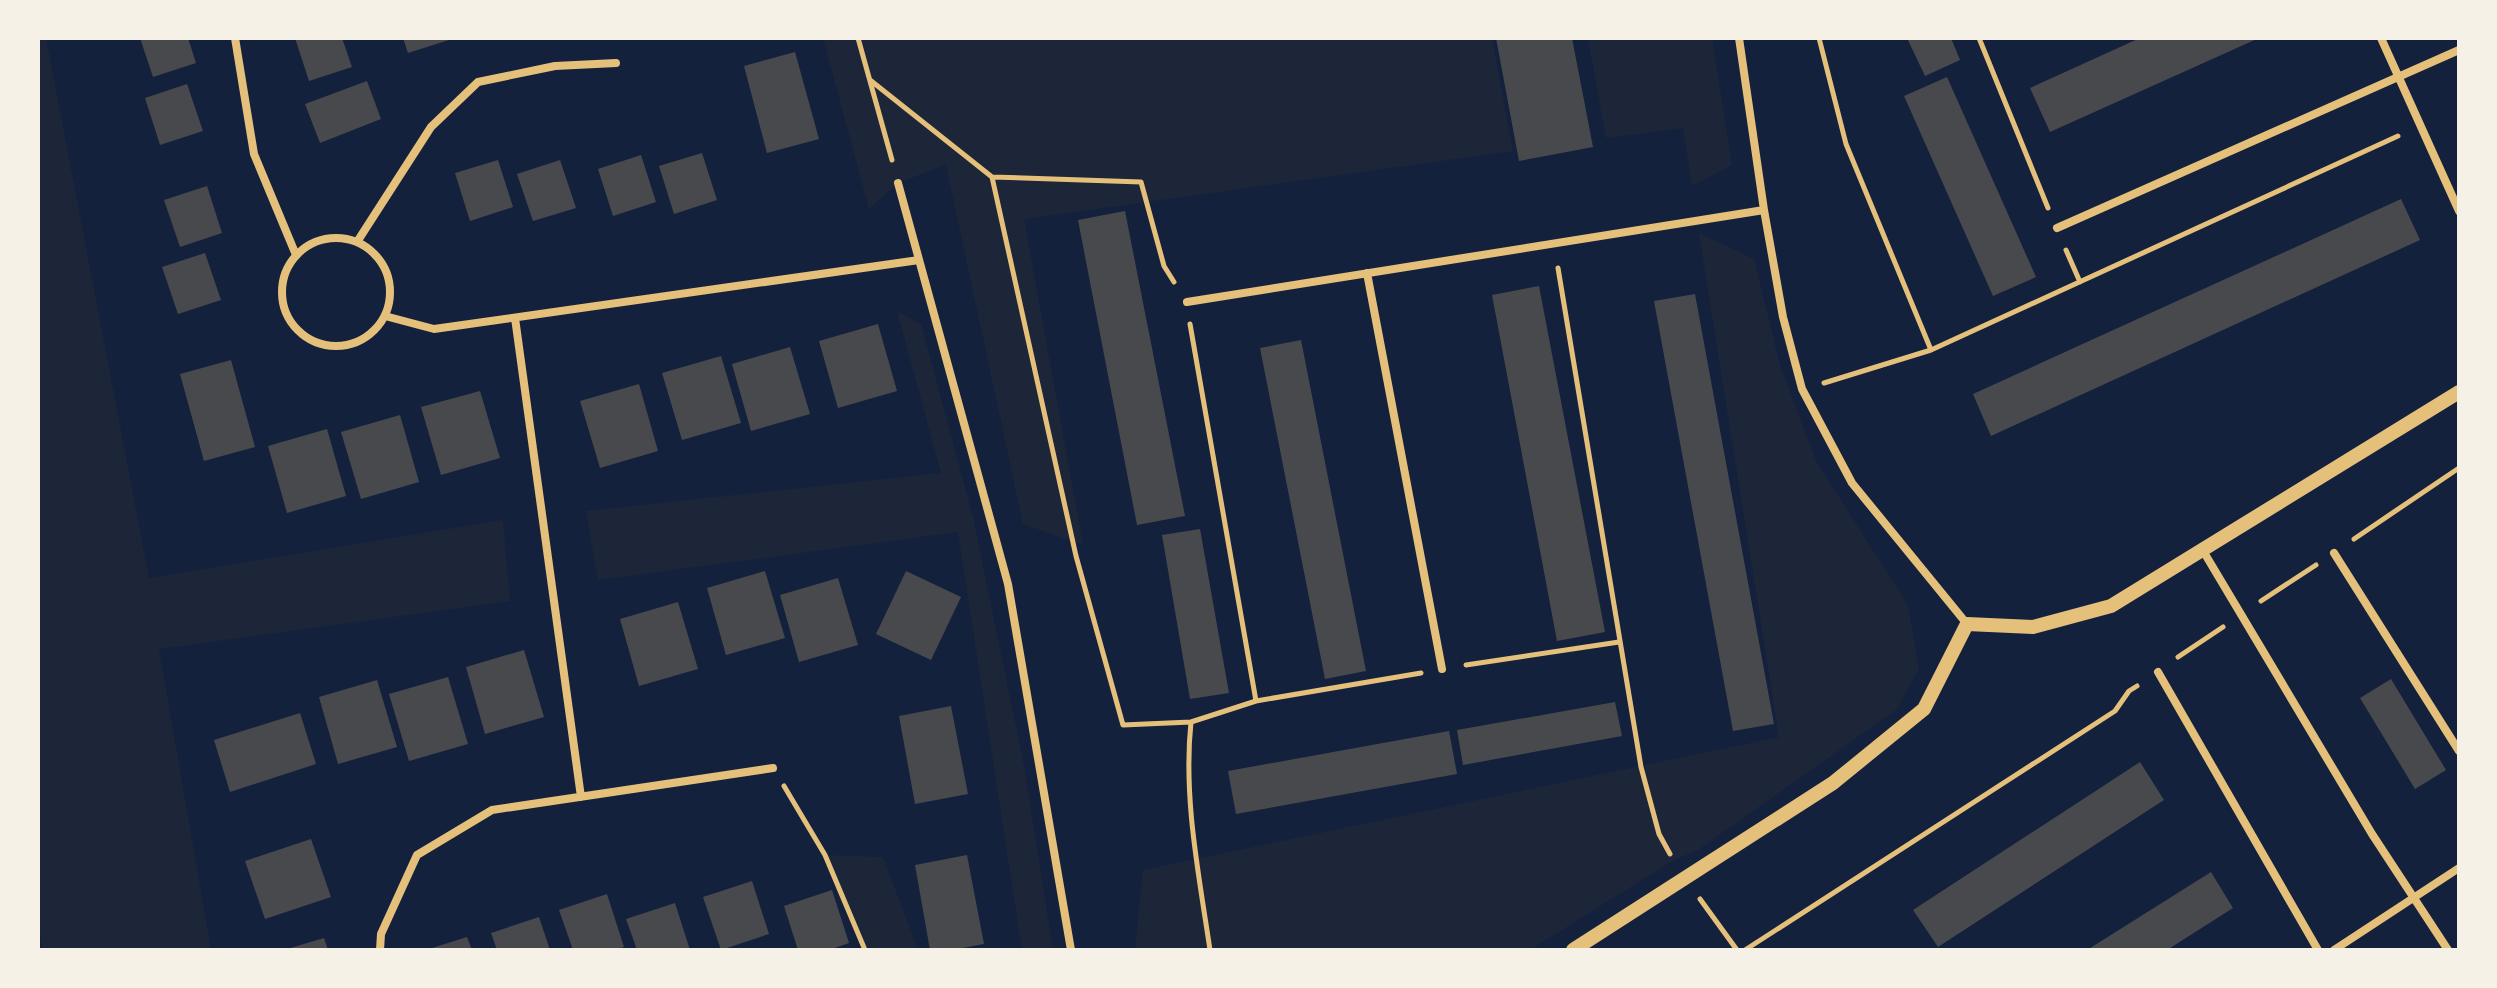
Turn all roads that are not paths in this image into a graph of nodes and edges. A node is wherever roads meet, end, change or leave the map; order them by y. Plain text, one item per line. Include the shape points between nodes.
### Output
1 (235, 38) edge
2 (1739, 38) edge
3 (2381, 38) edge
4 (2459, 50) edge
5 (616, 63) dead end
6 (2399, 78) junction
7 (898, 183) road end
8 (1764, 210) junction
9 (2459, 211) edge
10 (2057, 228) road end
11 (357, 242) junction
12 (296, 255) junction
13 (919, 260) junction
14 (1367, 273) junction
15 (1187, 302) road end
16 (385, 316) junction
17 (515, 318) junction
18 (2459, 392) edge
19 (2202, 549) junction
20 (2334, 553) road end
21 (1967, 624) junction
22 (1442, 669) road end
23 (2158, 672) road end
24 (2459, 751) edge
25 (773, 768) road end
26 (581, 797) junction
27 (2459, 868) edge
28 (2412, 897) junction
29 (380, 950) edge
30 (1071, 950) edge
31 (1573, 950) edge
32 (2318, 950) edge
33 (2334, 950) edge
34 (2448, 950) edge

1 - 12 street via 254,154
2 - 8 street
3 - 6 street
4 - 6 street
5 - 11 street via 555,66 478,82 431,127
6 - 9 street
6 - 10 street
7 - 13 street
8 - 14 street
8 - 21 street via 1802,389 1852,483
11 - 12 street via 323,240
11 - 16 street via 385,269 391,289
12 - 16 street via 282,287 283,302 300,332 335,346 350,344 371,334
13 - 17 street
13 - 30 street via 1008,584
14 - 15 street
14 - 22 street
16 - 17 street via 434,329
17 - 26 street
18 - 19 street
19 - 21 street via 2111,606 2033,627
19 - 28 street
20 - 24 street
21 - 31 street via 1924,709 1833,783
23 - 32 street
25 - 26 street
26 - 29 street via 492,810 417,855 381,934
27 - 28 street
28 - 33 street
28 - 34 street

